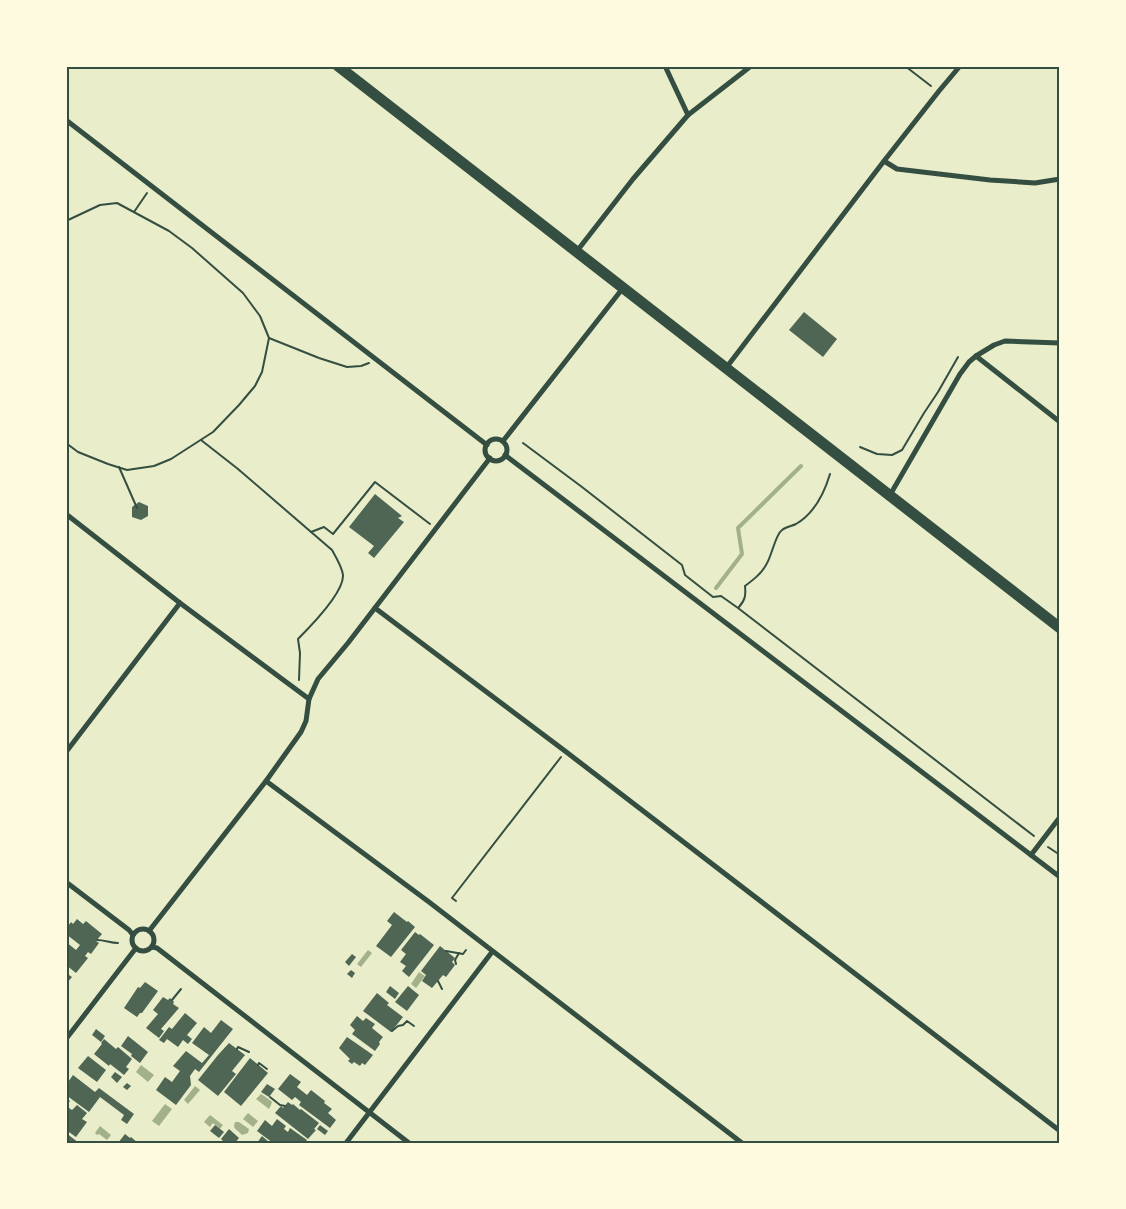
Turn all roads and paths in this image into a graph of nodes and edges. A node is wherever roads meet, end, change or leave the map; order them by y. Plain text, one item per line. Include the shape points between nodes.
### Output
1 (338, 66) edge
2 (665, 66) edge
3 (751, 66) edge
4 (905, 66) edge
5 (960, 66) edge
6 (939, 91) junction
7 (688, 115) junction
8 (66, 120) edge
9 (884, 161) junction
10 (1060, 179) edge
11 (152, 186) junction
12 (134, 212) junction
13 (66, 221) edge
14 (577, 251) junction
15 (623, 288) junction
16 (269, 338) junction
17 (1060, 342) edge
18 (976, 356) junction
19 (958, 357) dead end
20 (376, 360) junction
21 (726, 368) junction
22 (1060, 422) edge
23 (201, 440) junction
24 (503, 441) junction
25 (66, 443) edge
26 (523, 443) dead end
27 (487, 445) junction
28 (860, 447) dead end
29 (505, 456) junction
30 (490, 458) junction
31 (119, 467) junction
32 (830, 474) dead end
33 (890, 497) junction
34 (137, 508) dead end
35 (66, 514) edge
36 (436, 528) junction
37 (311, 532) junction
38 (180, 603) junction
39 (375, 608) junction
40 (738, 608) junction
41 (1060, 628) edge
42 (299, 680) dead end
43 (309, 699) junction
44 (565, 751) junction
45 (66, 752) edge
46 (266, 781) junction
47 (1060, 818) edge
48 (1041, 842) junction
49 (1031, 855) junction
50 (1060, 856) edge
51 (1060, 877) edge
52 (66, 882) edge
53 (456, 901) dead end
54 (149, 931) junction
55 (133, 935) junction
56 (97, 940) dead end
57 (118, 943) dead end
58 (152, 947) junction
59 (136, 948) junction
60 (466, 950) dead end
61 (446, 951) dead end
62 (492, 952) junction
63 (459, 953) junction
64 (456, 964) dead end
65 (438, 981) dead end
66 (442, 988) dead end
67 (181, 990) dead end
68 (172, 1000) dead end
69 (414, 1026) dead end
70 (392, 1031) dead end
71 (66, 1039) edge
72 (237, 1049) dead end
73 (249, 1052) dead end
74 (258, 1065) dead end
75 (268, 1069) dead end
76 (270, 1096) dead end
77 (285, 1106) dead end
78 (369, 1113) junction
79 (1060, 1131) edge
80 (346, 1143) edge
81 (409, 1143) edge
82 (742, 1143) edge

1 - 14 main road
2 - 7 street
3 - 7 street
4 - 6 path
5 - 6 street
6 - 9 street
7 - 14 street
8 - 11 street
9 - 10 street via 897,169 990,180 1035,183
9 - 21 street
11 - 12 path
11 - 20 street
12 - 13 path via 118,203 100,205
12 - 16 path via 169,230 243,294 260,316
14 - 15 main road
15 - 21 main road
15 - 24 street
16 - 20 path via 347,367 362,366
16 - 23 path via 262,372 255,386 239,406
17 - 18 street via 1005,341
18 - 22 street
18 - 33 street via 960,374
19 - 28 path via 902,450 892,455 877,454
20 - 27 street
21 - 33 main road
23 - 31 path via 154,466 127,470
23 - 37 path
24 - 27 street via 492,440
24 - 29 street via 507,447
25 - 31 path via 78,452
26 - 40 path via 682,565 685,576 713,597 721,596
27 - 30 street
29 - 30 street via 497,460
29 - 49 street
30 - 36 street
31 - 34 path
32 - 40 path via 816,506 806,517 781,530 766,564 756,579 745,586 744,602
33 - 41 main road
35 - 38 street
36 - 37 path via 375,482 333,534 324,527
36 - 39 street
37 - 42 path via 332,550 343,574 338,592 298,639
38 - 43 street
38 - 45 street
39 - 43 street via 318,679
39 - 44 street
40 - 48 path
43 - 46 street via 301,732
44 - 53 path via 452,898
44 - 79 street
46 - 54 street
46 - 62 street
47 - 48 street
48 - 49 street
48 - 50 path
49 - 51 street
52 - 55 street
54 - 55 street via 138,930
54 - 58 street via 154,937
55 - 59 street via 132,942
56 - 57 path
58 - 59 street via 146,951
58 - 78 street
59 - 71 street
60 - 63 path
61 - 63 path
62 - 78 street
62 - 82 street
63 - 64 path
65 - 66 path
67 - 68 path
69 - 70 path via 407,1021
72 - 73 path
74 - 75 path via 260,1063
76 - 77 path
78 - 80 street
78 - 81 street

